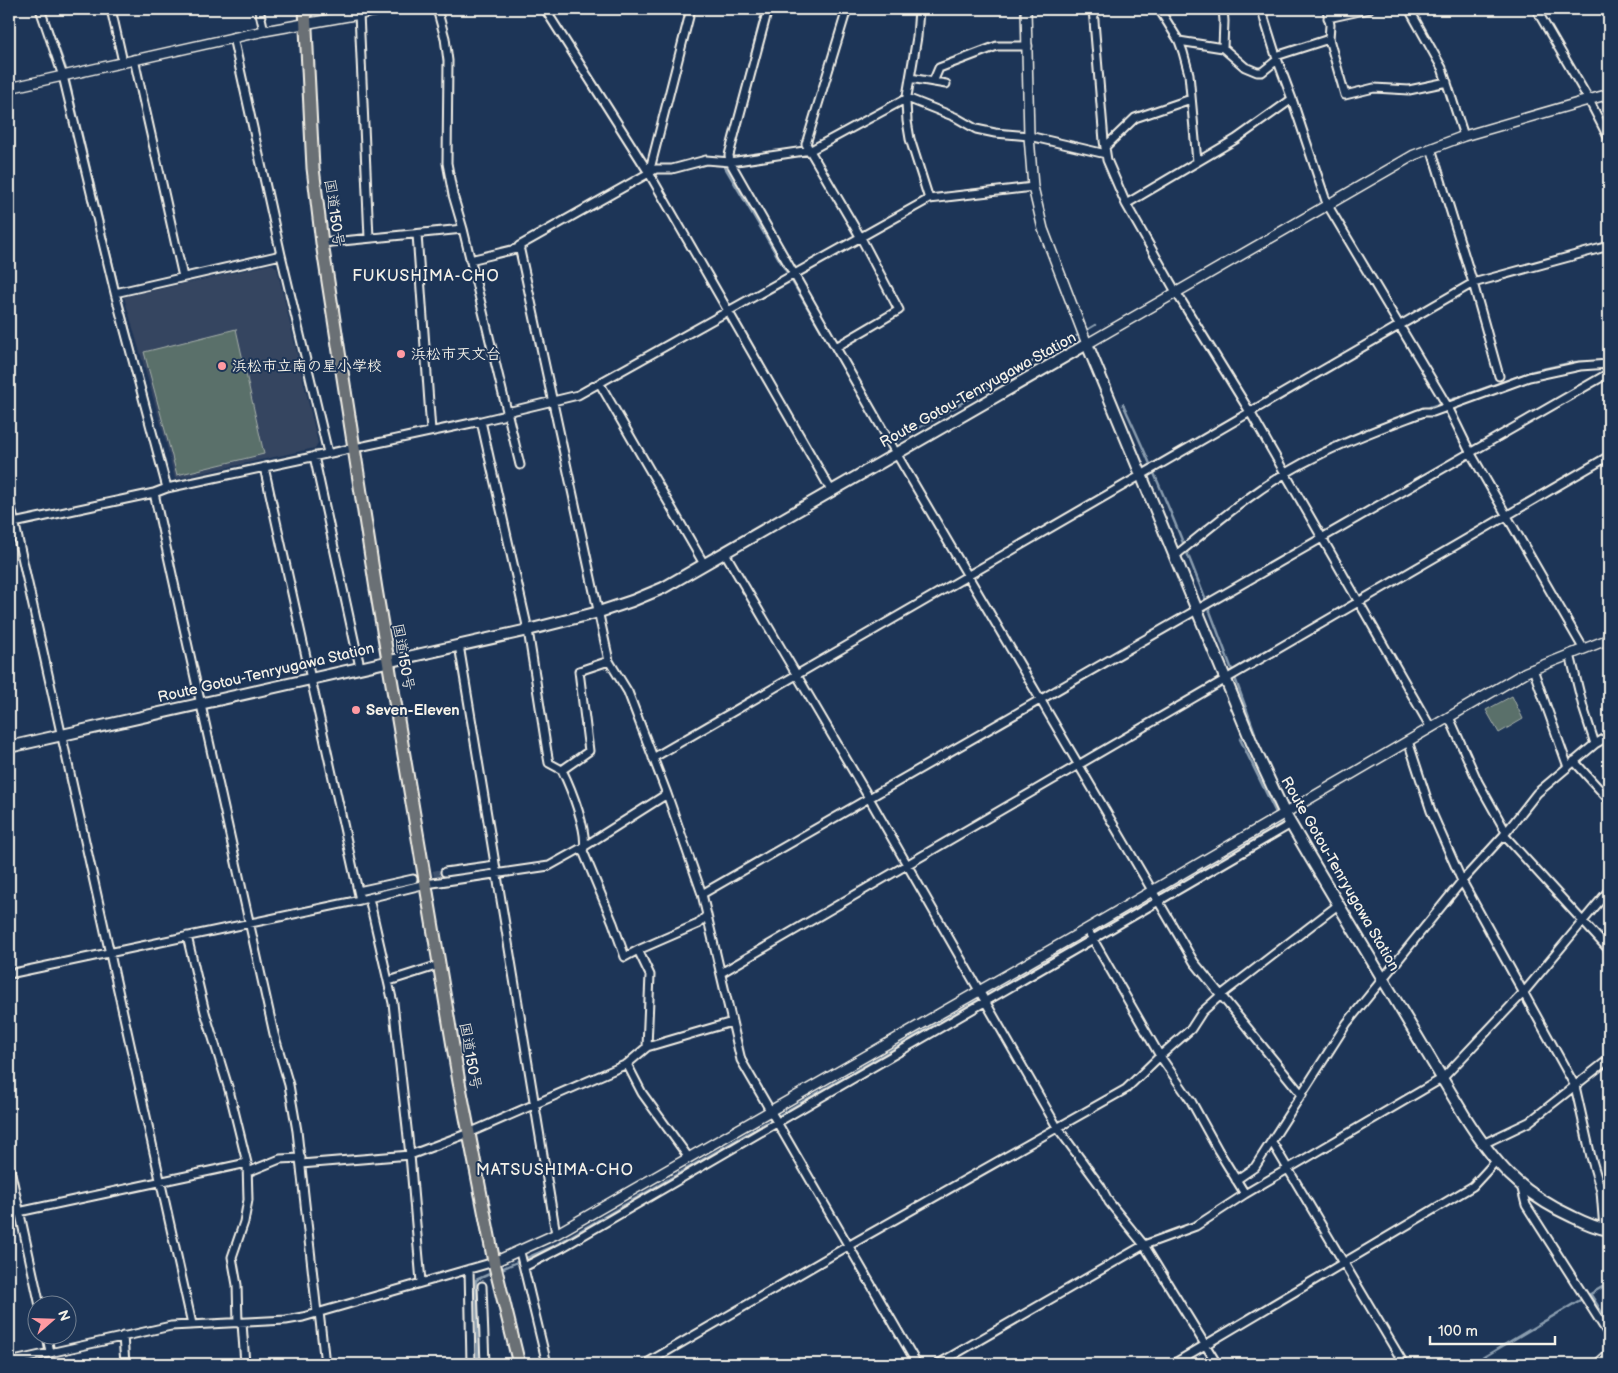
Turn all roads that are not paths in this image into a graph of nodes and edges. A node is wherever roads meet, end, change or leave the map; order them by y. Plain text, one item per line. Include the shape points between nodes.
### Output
1 (40, 9) edge
2 (110, 9) edge
3 (259, 9) edge
4 (305, 9) edge
5 (388, 9) edge
6 (437, 9) edge
7 (545, 9) edge
8 (692, 9) edge
9 (768, 9) edge
10 (847, 9) edge
11 (919, 9) edge
12 (1026, 9) edge
13 (1093, 9) edge
14 (1159, 9) edge
15 (1223, 9) edge
16 (1262, 9) edge
17 (1327, 9) edge
18 (1370, 9) edge
19 (1409, 9) edge
20 (1536, 9) edge
21 (371, 10) edge
22 (360, 13) junction
23 (1328, 18) junction
24 (306, 22) junction
25 (264, 31) junction
26 (234, 38) junction
27 (1329, 39) junction
28 (1179, 41) junction
29 (1028, 46) junction
30 (1223, 48) junction
31 (1277, 58) junction
32 (134, 60) junction
33 (123, 62) junction
34 (63, 76) junction
35 (910, 78) junction
36 (933, 82) junction
37 (1446, 82) junction
38 (946, 84) dead end
39 (9, 88) edge
40 (1609, 94) edge
41 (907, 98) junction
42 (1191, 98) junction
43 (1292, 99) junction
44 (1589, 100) junction
45 (1029, 136) junction
46 (1464, 136) junction
47 (1609, 139) edge
48 (1431, 148) junction
49 (811, 150) junction
50 (1105, 150) junction
51 (730, 162) junction
52 (1197, 162) junction
53 (649, 173) junction
54 (1033, 187) junction
55 (930, 199) junction
56 (1126, 204) junction
57 (1327, 204) junction
58 (463, 229) junction
59 (417, 234) junction
60 (369, 238) junction
61 (861, 238) junction
62 (322, 242) junction
63 (1609, 246) edge
64 (520, 248) junction
65 (281, 255) junction
66 (470, 260) junction
67 (795, 275) junction
68 (183, 277) junction
69 (1473, 282) junction
70 (115, 292) junction
71 (1176, 292) junction
72 (729, 312) junction
73 (1399, 325) junction
74 (1087, 344) junction
75 (836, 347) junction
76 (1609, 364) edge
77 (1609, 373) edge
78 (1499, 376) dead end
79 (600, 384) junction
80 (552, 401) junction
81 (1448, 407) junction
82 (507, 412) junction
83 (1250, 412) junction
84 (482, 421) junction
85 (431, 432) junction
86 (355, 448) junction
87 (1470, 452) junction
88 (328, 453) junction
89 (896, 454) junction
90 (314, 456) junction
91 (1609, 456) edge
92 (520, 465) dead end
93 (264, 467) junction
94 (1284, 474) junction
95 (1142, 475) junction
96 (167, 488) junction
97 (832, 492) junction
98 (154, 493) junction
99 (9, 498) edge
100 (1507, 516) junction
101 (12, 524) edge
102 (1322, 539) junction
103 (725, 553) junction
104 (1175, 556) junction
105 (704, 564) junction
106 (969, 575) junction
107 (1358, 602) junction
108 (1197, 610) junction
109 (599, 612) junction
110 (528, 630) junction
111 (1609, 639) edge
112 (459, 645) junction
113 (1583, 648) junction
114 (1570, 654) junction
115 (389, 660) junction
116 (609, 661) junction
117 (360, 667) junction
118 (1534, 669) junction
119 (797, 674) junction
120 (311, 679) junction
121 (1226, 680) junction
122 (1040, 698) junction
123 (201, 704) junction
124 (1450, 717) junction
125 (1431, 728) junction
126 (61, 736) junction
127 (1609, 736) edge
128 (1408, 741) junction
129 (1595, 744) junction
130 (9, 747) edge
131 (653, 758) junction
132 (1574, 761) junction
133 (1079, 764) junction
134 (1568, 767) junction
135 (562, 770) junction
136 (666, 794) junction
137 (869, 798) junction
138 (1609, 800) edge
139 (1285, 814) junction
140 (1291, 824) junction
141 (1504, 834) junction
142 (585, 846) junction
143 (906, 864) junction
144 (495, 865) junction
145 (446, 872) tunnel mouth
146 (496, 874) junction
147 (413, 879) tunnel mouth
148 (1462, 881) junction
149 (426, 884) junction
150 (1152, 890) junction
151 (1609, 890) edge
152 (358, 891) junction
153 (702, 894) junction
154 (369, 898) junction
155 (360, 900) junction
156 (1158, 901) junction
157 (1338, 905) junction
158 (707, 915) junction
159 (1584, 922) junction
160 (250, 923) junction
161 (1087, 929) junction
162 (187, 936) junction
163 (1093, 939) junction
164 (638, 950) junction
165 (1609, 950) edge
166 (110, 952) junction
167 (439, 965) junction
168 (721, 972) junction
169 (9, 974) edge
170 (1384, 980) junction
171 (389, 981) junction
172 (980, 990) junction
173 (1524, 992) junction
174 (1221, 995) junction
175 (986, 1000) junction
176 (732, 1022) junction
177 (647, 1047) junction
178 (1160, 1056) junction
179 (1609, 1059) edge
180 (627, 1064) junction
181 (1443, 1078) junction
182 (1575, 1086) junction
183 (1302, 1095) junction
184 (534, 1104) junction
185 (774, 1117) junction
186 (1057, 1127) junction
187 (470, 1133) junction
188 (1272, 1142) junction
189 (1483, 1144) junction
190 (410, 1155) junction
191 (689, 1158) junction
192 (301, 1161) junction
193 (1496, 1161) junction
194 (248, 1163) junction
195 (9, 1164) edge
196 (1290, 1169) junction
197 (248, 1172) junction
198 (1236, 1180) junction
199 (160, 1182) junction
200 (1521, 1185) junction
201 (1245, 1194) junction
202 (19, 1212) junction
203 (9, 1214) edge
204 (1607, 1230) edge
205 (556, 1234) junction
206 (1144, 1245) junction
207 (848, 1246) junction
208 (520, 1252) junction
209 (494, 1262) junction
210 (1344, 1263) junction
211 (524, 1267) junction
212 (468, 1269) junction
213 (421, 1282) junction
214 (482, 1286) dead end
215 (38, 1296) edge
216 (318, 1313) junction
217 (470, 1320) junction
218 (483, 1320) junction
219 (240, 1323) junction
220 (192, 1324) junction
221 (1609, 1334) edge
222 (123, 1336) junction
223 (1206, 1345) junction
224 (48, 1346) edge
225 (50, 1353) junction
226 (1609, 1354) edge
227 (9, 1362) edge
228 (125, 1364) edge
229 (245, 1364) edge
230 (325, 1364) edge
231 (470, 1364) edge
232 (485, 1364) edge
233 (519, 1364) edge
234 (547, 1364) edge
235 (645, 1364) edge
236 (917, 1364) edge
237 (938, 1364) edge
238 (1174, 1364) edge
239 (1217, 1364) edge
240 (1404, 1364) edge
241 (1598, 1364) edge

1 - 34 street
2 - 33 street
3 - 25 street
4 - 24 highway, 国道150号
5 - 21 street
6 - 58 street via 448,61 447,163
7 - 53 street
8 - 53 street
9 - 51 street via 729,155
10 - 49 street via 806,144
11 - 35 street
12 - 29 street
13 - 50 street
14 - 28 street
15 - 30 street
16 - 31 street
17 - 23 street
18 - 23 street
19 - 37 street via 1442,68
20 - 44 street
21 - 22 street
22 - 24 street
22 - 60 street
23 - 27 street
24 - 25 street
24 - 62 highway, 国道150号 via 313,168
25 - 26 street
26 - 32 street
26 - 65 street
27 - 31 street
27 - 37 street via 1345,95 1374,88 1409,90
28 - 30 street
28 - 42 street via 1189,74
29 - 36 street via 997,46 939,68
29 - 45 street
30 - 31 street via 1245,67 1258,72
31 - 43 street
32 - 33 street
32 - 68 street
33 - 34 street
34 - 39 street
34 - 70 street
35 - 36 street
35 - 41 street
36 - 38 street
37 - 46 street
40 - 44 street
41 - 45 street via 955,116 976,128
41 - 49 street
41 - 55 street via 910,139
42 - 50 street via 1135,118
42 - 52 street
43 - 52 street
43 - 57 street
44 - 46 street
44 - 47 street
45 - 50 street
45 - 54 street
46 - 48 street
48 - 57 street
48 - 69 street
49 - 51 street
49 - 61 street
50 - 56 street
51 - 53 street via 706,160
51 - 67 street
52 - 56 street
53 - 64 street
53 - 72 street
54 - 55 street
54 - 74 street via 1043,229
55 - 61 street
56 - 71 street
57 - 71 street
57 - 73 street
58 - 59 street
58 - 66 street
59 - 60 street
59 - 85 street
60 - 62 street
61 - 67 street
61 - 75 street via 899,310
62 - 86 highway, 国道150号
63 - 69 street
64 - 66 street
64 - 80 street
65 - 68 street
65 - 88 street
66 - 82 street
67 - 72 street
67 - 75 street
68 - 70 street
69 - 73 street
69 - 78 street
70 - 96 street
71 - 74 street
71 - 83 street
72 - 79 street
72 - 97 street
73 - 81 street
73 - 83 street
74 - 89 main road, Route Gotou-Tenryugawa Station
74 - 95 main road, Route Gotou-Tenryugawa Station
75 - 89 street
76 - 81 street via 1580,366 1528,377
77 - 87 street
79 - 80 street via 578,395
79 - 105 street
80 - 82 street
80 - 109 street
81 - 87 street
81 - 94 street via 1384,427
82 - 84 street
82 - 92 street
83 - 94 street
83 - 95 street
84 - 85 street
84 - 110 street
85 - 86 street
86 - 88 street
86 - 115 highway, 国道150号
87 - 100 street
87 - 102 street
88 - 90 street
89 - 97 main road, Route Gotou-Tenryugawa Station
89 - 106 street
90 - 93 street
90 - 117 street
91 - 100 street
93 - 96 street
93 - 120 street
94 - 102 street
94 - 104 street
95 - 104 main road, Route Gotou-Tenryugawa Station
95 - 106 street
96 - 98 street
97 - 103 main road, Route Gotou-Tenryugawa Station
98 - 101 street
98 - 123 street
99 - 101 street
100 - 107 street
100 - 113 street
101 - 126 street
102 - 107 street
102 - 108 street
103 - 105 main road, Route Gotou-Tenryugawa Station
103 - 119 street
104 - 108 main road, Route Gotou-Tenryugawa Station
105 - 109 main road, Route Gotou-Tenryugawa Station via 663,588
106 - 119 street
106 - 122 street
107 - 121 street
107 - 125 street
108 - 121 main road, Route Gotou-Tenryugawa Station
108 - 122 street
109 - 110 main road, Route Gotou-Tenryugawa Station
109 - 116 street
110 - 112 main road, Route Gotou-Tenryugawa Station
110 - 135 street via 548,757 550,763
111 - 113 street
112 - 115 main road, Route Gotou-Tenryugawa Station
112 - 144 street
113 - 114 street
114 - 118 street
114 - 129 street
115 - 117 main road, Route Gotou-Tenryugawa Station
115 - 149 highway, 国道150号
116 - 131 street via 628,692
116 - 135 street via 579,670 589,751
117 - 120 main road, Route Gotou-Tenryugawa Station
118 - 124 street
118 - 134 street
119 - 131 street
119 - 137 street
120 - 123 main road, Route Gotou-Tenryugawa Station
120 - 152 street
121 - 133 street
121 - 139 main road, Route Gotou-Tenryugawa Station
122 - 133 street
122 - 137 street
123 - 126 main road, Route Gotou-Tenryugawa Station
123 - 160 street
124 - 125 street
124 - 141 street
125 - 128 street
126 - 130 main road, Route Gotou-Tenryugawa Station
126 - 166 street
127 - 129 street
128 - 139 street
128 - 148 street via 1431,811
129 - 132 street
131 - 136 street
132 - 134 street
132 - 138 street
133 - 143 street
133 - 150 street
134 - 141 street via 1537,793
135 - 142 street via 572,790
136 - 142 street
136 - 153 street
137 - 143 street
137 - 153 street
139 - 140 main road, Route Gotou-Tenryugawa Station
139 - 150 street
140 - 156 street
140 - 157 main road, Route Gotou-Tenryugawa Station
141 - 148 street
141 - 159 street
142 - 146 street via 549,866
142 - 164 street via 583,851 625,957
143 - 168 street
143 - 172 street
144 - 145 street
144 - 146 street
146 - 149 street
146 - 184 street
147 - 152 street
148 - 170 street
148 - 173 street
149 - 154 street
149 - 167 highway, 国道150号
150 - 156 street
150 - 161 street
151 - 159 street
152 - 155 street
153 - 158 street
154 - 155 street
154 - 171 street
155 - 160 street
156 - 163 street
156 - 174 street via 1194,962
157 - 170 main road, Route Gotou-Tenryugawa Station
157 - 174 street
158 - 164 street via 698,924
158 - 168 street
159 - 165 street
159 - 173 street
160 - 162 street
160 - 192 street via 274,1034 289,1085
161 - 163 street
161 - 172 street
162 - 166 street
162 - 194 street
163 - 175 street
163 - 178 street
164 - 177 street via 650,975
166 - 169 street
166 - 199 street
167 - 171 street
167 - 187 highway, 国道150号
168 - 176 street
170 - 181 main road, Route Gotou-Tenryugawa Station
170 - 183 street via 1347,1023
171 - 190 street
172 - 175 street
172 - 185 street
173 - 181 street
173 - 182 street
174 - 178 street via 1202,1012 1191,1029
174 - 183 street
175 - 185 street
175 - 186 street
176 - 177 street
176 - 185 street via 741,1060
177 - 180 street
178 - 186 street via 1126,1089
178 - 198 street via 1191,1101
179 - 182 street
180 - 184 street
180 - 191 street via 642,1093
181 - 189 main road, Route Gotou-Tenryugawa Station
181 - 196 street
182 - 189 street via 1529,1122
182 - 204 street via 1601,1191
183 - 188 street
184 - 187 street
184 - 205 street
185 - 191 street
185 - 207 street
185 - 211 street via 563,1247
186 - 206 street via 1109,1202
186 - 207 street
187 - 190 street
187 - 209 highway, 国道150号
188 - 196 street
188 - 198 street via 1255,1167
189 - 193 main road, Route Gotou-Tenryugawa Station
190 - 192 street
190 - 213 street
191 - 205 street
192 - 197 street via 280,1159
192 - 216 street
193 - 200 main road, Route Gotou-Tenryugawa Station
193 - 210 street via 1473,1186
194 - 197 street
194 - 199 street
195 - 202 street
196 - 201 street
196 - 210 street
197 - 219 street via 244,1222 232,1257
198 - 201 street
199 - 202 street
199 - 220 street
200 - 204 main road, Route Gotou-Tenryugawa Station via 1562,1212
200 - 221 street via 1526,1205
201 - 206 street via 1196,1226
202 - 203 street
202 - 215 street
205 - 208 street
206 - 223 street
206 - 237 street
207 - 235 street
207 - 236 street
208 - 209 street
208 - 211 street
209 - 212 street
209 - 233 highway, 国道150号
210 - 223 street
210 - 240 street
211 - 234 street
212 - 213 street
212 - 217 street
213 - 216 street
214 - 218 street
216 - 219 street via 286,1320
216 - 230 street
217 - 218 street
217 - 231 street
218 - 232 street
219 - 220 street
219 - 229 street
220 - 222 street
222 - 225 street
222 - 228 street
223 - 238 street
223 - 239 street
224 - 225 street
225 - 227 street
226 - 241 street

